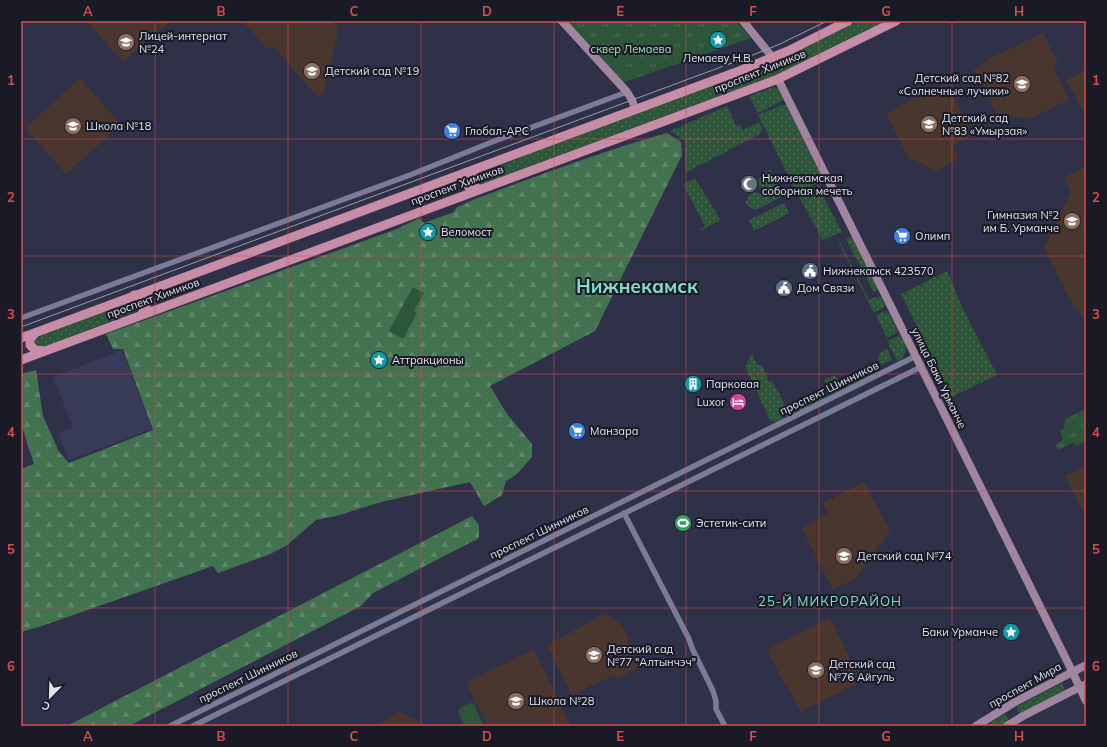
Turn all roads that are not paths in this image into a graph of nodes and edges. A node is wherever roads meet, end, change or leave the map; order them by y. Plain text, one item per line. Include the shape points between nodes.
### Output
1 (562, 21) edge
2 (743, 21) edge
3 (848, 21) edge
4 (896, 21) edge
5 (773, 58) junction
6 (778, 78) junction
7 (627, 92) junction
8 (636, 109) junction
9 (476, 169) junction
10 (482, 189) junction
11 (134, 295) junction
12 (140, 316) junction
13 (21, 318) edge
14 (35, 333) junction
15 (21, 338) edge
16 (46, 350) junction
17 (916, 356) junction
18 (21, 360) edge
19 (921, 366) junction
20 (624, 513) junction
21 (1086, 665) edge
22 (1072, 671) junction
23 (1083, 685) edge
24 (1086, 701) edge
25 (1015, 702) junction
26 (1023, 716) junction
27 (170, 726) edge
28 (193, 726) edge
29 (725, 726) edge
30 (976, 726) edge
31 (1007, 726) edge

1 - 7 street
2 - 5 street
3 - 5 main road, проспект Химиков
4 - 6 main road, проспект Химиков
5 - 8 main road, проспект Химиков
6 - 10 main road, проспект Химиков
6 - 17 street, улица Баки Урманче
7 - 8 street
7 - 13 street
8 - 9 main road, проспект Химиков
9 - 10 main road via 466,182 469,188
9 - 11 main road, проспект Химиков
10 - 12 main road, проспект Химиков
11 - 12 main road via 143,297 147,303
11 - 14 main road, проспект Химиков
12 - 16 main road, проспект Химиков
14 - 15 main road, проспект Химиков
14 - 16 main road via 30,339 31,346 37,351
16 - 18 main road, проспект Химиков
17 - 19 street, улица Баки Урманче
17 - 27 street, проспект Шинников
19 - 20 street, проспект Шинников
19 - 22 street, улица Баки Урманче
20 - 28 street, проспект Шинников
20 - 29 street via 689,639 713,691 716,708
21 - 22 street, проспект Мира
22 - 23 street, улица Баки Урманче
22 - 25 street, проспект Мира
23 - 24 street, улица Баки Урманче
23 - 26 street
25 - 26 street via 1011,707 1012,713 1017,717
25 - 30 street, проспект Мира
26 - 31 street

